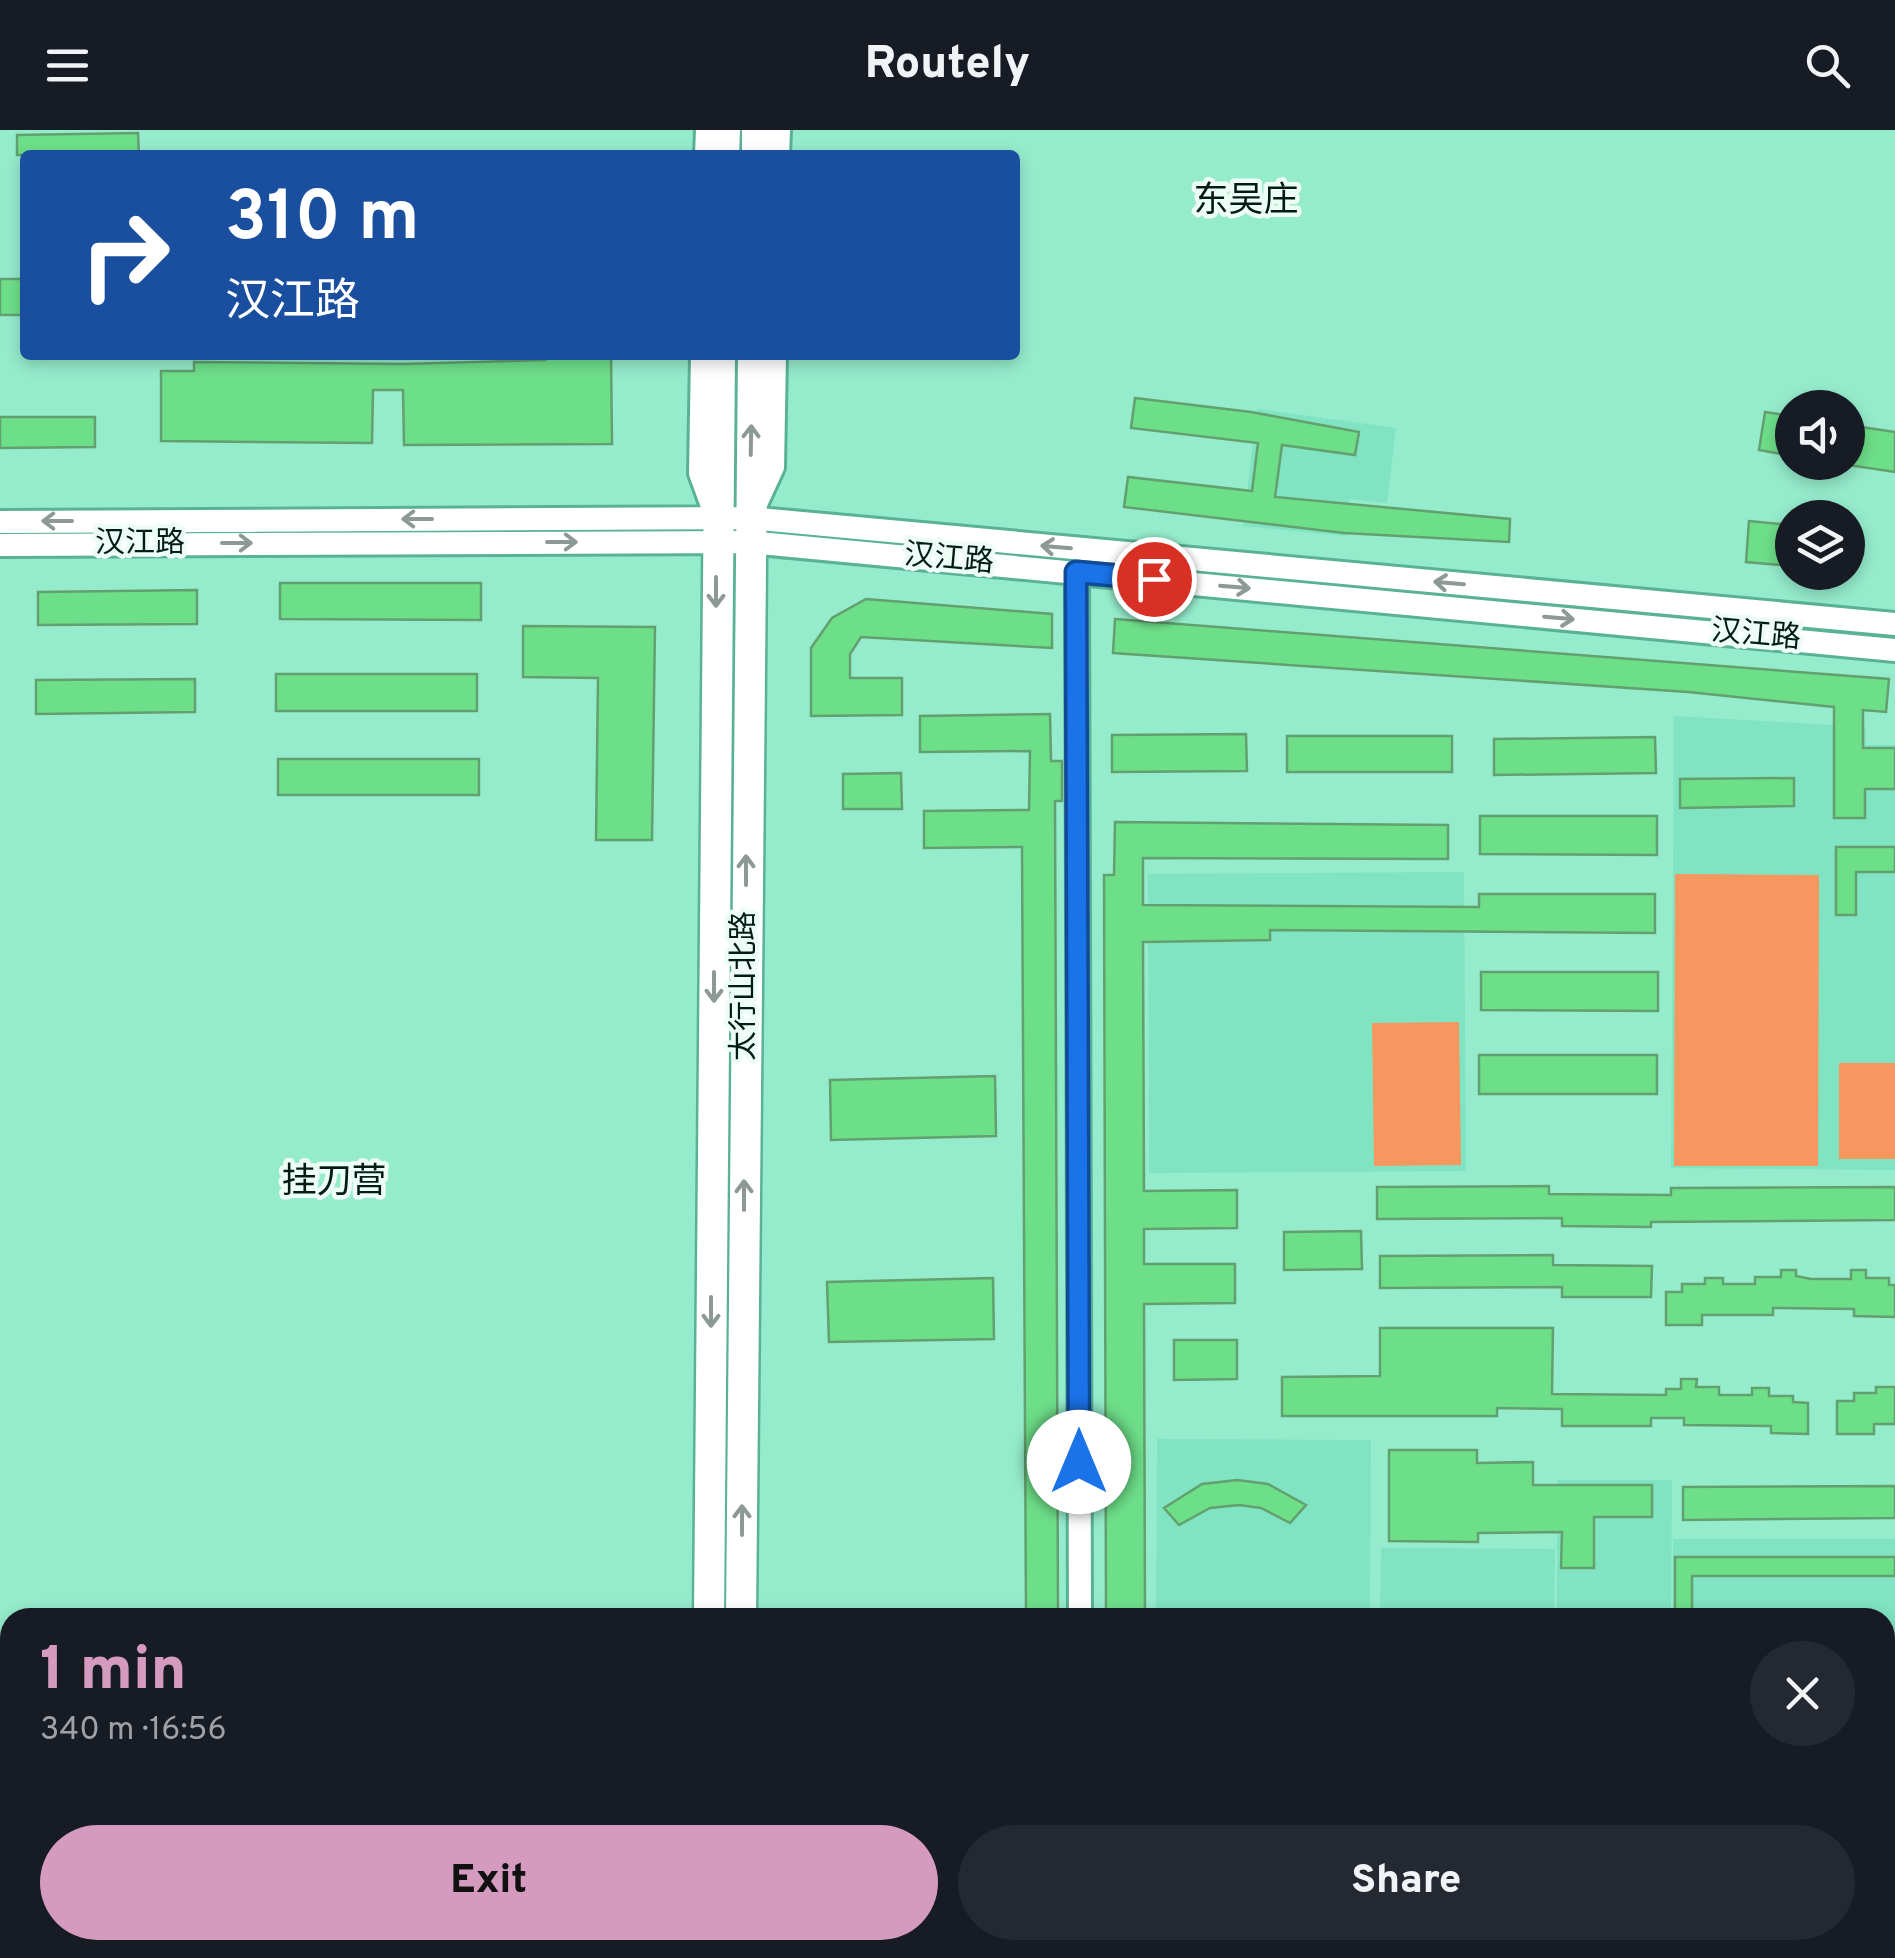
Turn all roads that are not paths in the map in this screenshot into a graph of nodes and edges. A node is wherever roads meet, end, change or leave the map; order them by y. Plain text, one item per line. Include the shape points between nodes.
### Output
1 (702, 360) edge
2 (720, 360) edge
3 (753, 360) edge
4 (775, 360) edge
5 (0, 522) edge
6 (716, 529) junction
7 (748, 530) junction
8 (0, 545) edge
9 (1076, 572) junction
10 (1895, 624) edge
11 (1895, 650) edge
12 (710, 1608) edge
13 (741, 1608) edge
14 (1080, 1608) edge

1 - 6 street via 700,473
2 - 6 main road, 太行山北路
7 -> 3 main road, 太行山北路
4 - 7 street via 773,466
6 -> 5 street, 汉江路
6 - 7 street, 汉江路
8 -> 6 street, 汉江路
6 -> 12 main road, 太行山北路
7 - 9 street, 汉江路
10 -> 7 street, 汉江路
13 -> 7 main road, 太行山北路
9 -> 11 street, 汉江路
9 - 14 street

